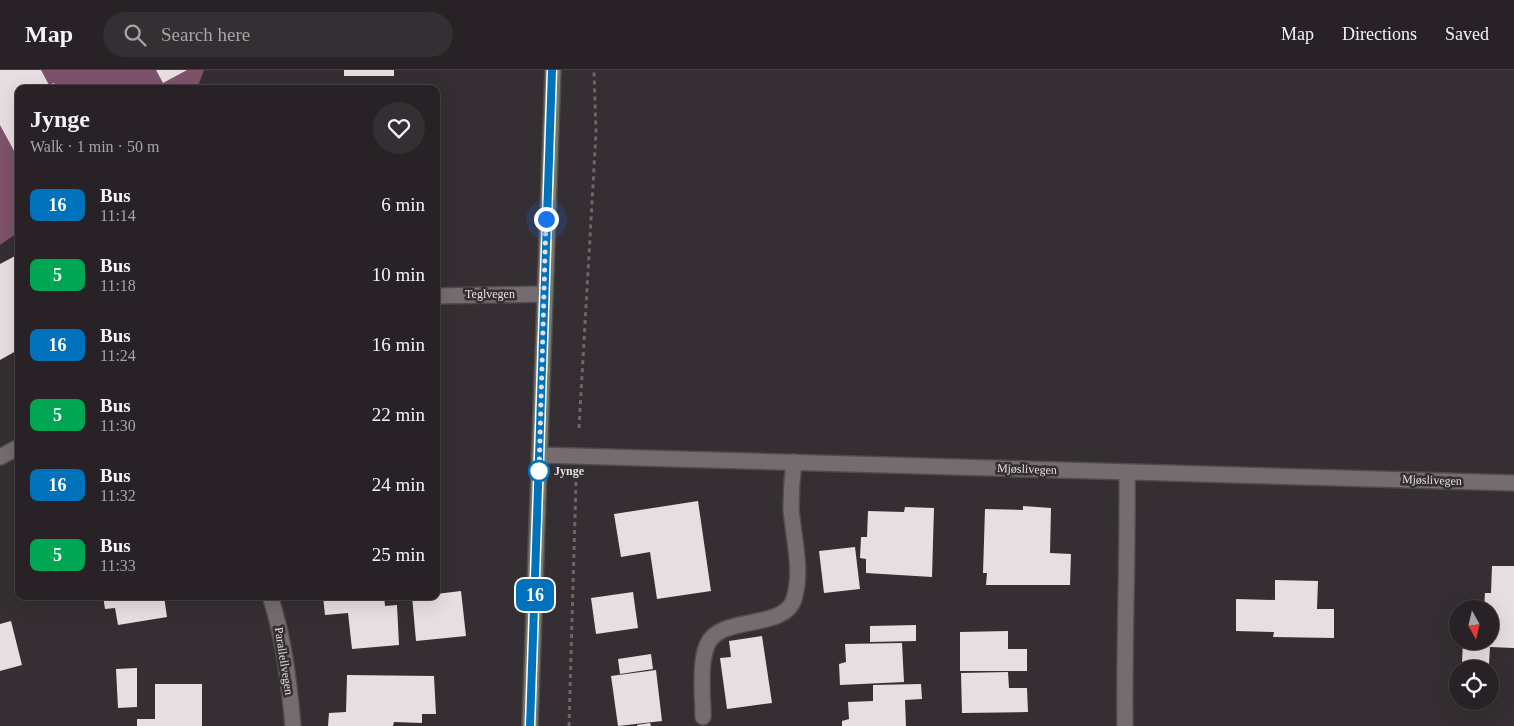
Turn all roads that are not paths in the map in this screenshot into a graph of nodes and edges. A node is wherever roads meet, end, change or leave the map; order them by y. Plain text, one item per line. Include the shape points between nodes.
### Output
1 (552, 70) edge
2 (543, 294) junction
3 (440, 296) edge
4 (15, 449) edge
5 (539, 455) junction
6 (0, 457) edge
7 (794, 462) junction
8 (1127, 472) junction
9 (1514, 483) edge
10 (271, 600) edge
11 (703, 718) dead end
12 (293, 726) edge
13 (530, 726) edge
14 (1125, 726) edge

1 - 2 main road
2 - 3 street, Teglvegen
2 - 5 main road
4 - 6 street
5 - 7 street, Mjøslivegen
5 - 13 main road
7 - 8 street, Mjøslivegen
7 - 11 street via 792,508 798,568 794,599 784,612 713,636 707,646 703,676
8 - 9 street, Mjøslivegen
8 - 14 street
10 - 12 street, Parallellvegen via 288,680

